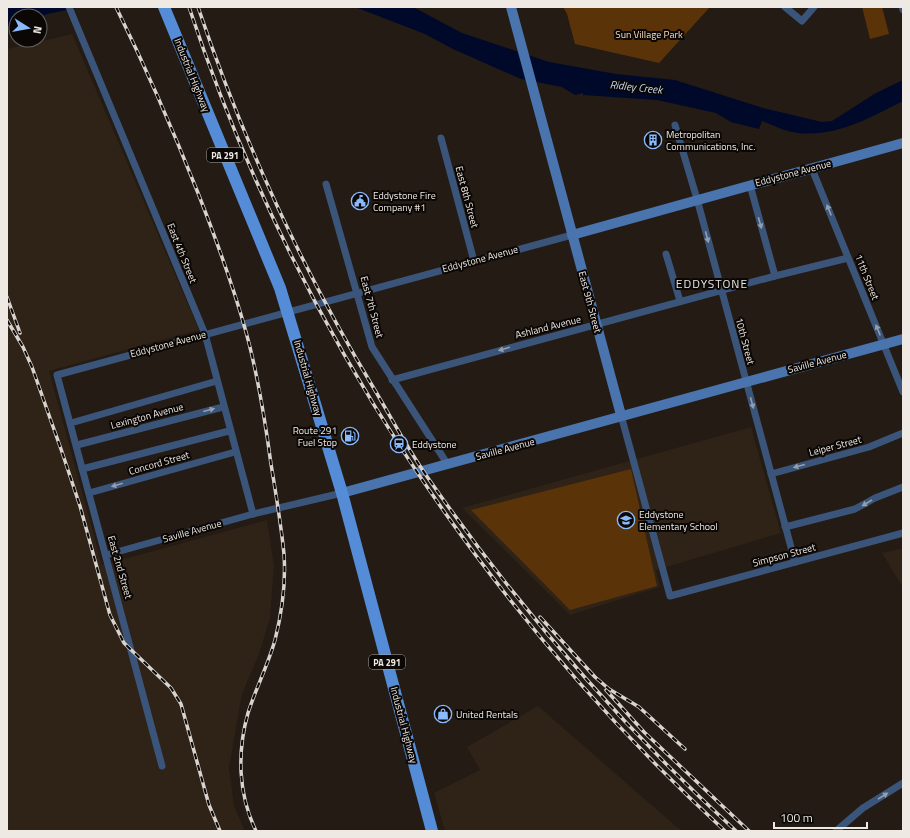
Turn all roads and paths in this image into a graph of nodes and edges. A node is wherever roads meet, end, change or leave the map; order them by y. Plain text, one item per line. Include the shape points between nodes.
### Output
1 (69, 7) edge
2 (164, 7) edge
3 (511, 7) edge
4 (785, 7) edge
5 (814, 7) edge
6 (902, 7) edge
7 (903, 10) edge
8 (675, 125) dead end
9 (441, 138) dead end
10 (903, 143) edge
11 (812, 169) junction
12 (326, 184) dead end
13 (750, 185) junction
14 (697, 199) junction
15 (572, 235) junction
16 (666, 254) dead end
17 (848, 258) junction
18 (474, 261) junction
19 (775, 276) junction
20 (721, 291) junction
21 (358, 293) junction
22 (680, 302) junction
23 (596, 325) junction
24 (205, 334) junction
25 (903, 339) edge
26 (884, 344) junction
27 (57, 375) joint
28 (392, 380) junction
29 (217, 381) junction
30 (746, 381) junction
31 (903, 392) edge
32 (223, 407) junction
33 (621, 415) junction
34 (71, 423) junction
35 (229, 431) junction
36 (903, 433) edge
37 (77, 445) junction
38 (235, 452) junction
39 (448, 465) junction
40 (82, 469) junction
41 (771, 474) junction
42 (903, 487) edge
43 (89, 493) junction
44 (342, 493) junction
45 (252, 514) junction
46 (786, 527) junction
47 (903, 532) edge
48 (106, 555) junction
49 (795, 562) junction
50 (670, 596) joint
51 (162, 766) dead end
52 (903, 783) edge
53 (432, 831) edge
54 (836, 831) edge

1 - 24 street, East 4th Street
2 - 44 main road, Industrial Highway / PA 291 via 292,322
3 - 15 street, East 9th Street
4 - 5 street via 802,21
6 - 7 street
8 - 14 street, 10th Street
9 - 18 street, East 8th Street
10 - 11 street, Eddystone Avenue
11 - 13 street, Eddystone Avenue
17 -> 11 street, 11th Street
12 - 21 street, East 7th Street
13 - 14 street, Eddystone Avenue
13 -> 19 street
14 - 15 street, Eddystone Avenue
14 -> 20 street, 10th Street
15 - 18 street, Eddystone Avenue
15 - 23 street, East 9th Street
16 - 22 street
17 - 19 street, Ashland Avenue
26 -> 17 street, 11th Street
18 - 21 street, Eddystone Avenue
19 - 20 street, Ashland Avenue
20 - 22 street, Ashland Avenue
20 - 30 street, 10th Street
21 - 24 street, Eddystone Avenue
21 - 28 street, East 7th Street via 372,347
22 - 23 street, Ashland Avenue
23 -> 28 street, Ashland Avenue
23 - 33 street, East 9th Street
24 - 27 street, Eddystone Avenue
24 - 29 street, East 4th Street
25 - 26 street, Saville Avenue
26 - 30 street, Saville Avenue
26 - 31 street, 11th Street
27 - 34 street, East 2nd Street
28 - 39 street, East 7th Street
29 - 32 street, East 4th Street
29 - 34 street
30 - 33 street, Saville Avenue
30 -> 41 street, 10th Street
32 - 35 street, East 4th Street
37 -> 32 street, Lexington Avenue
33 - 39 street, Saville Avenue
33 - 50 street, East 9th Street
34 - 37 street, East 2nd Street
35 - 38 street, East 4th Street
35 - 40 street
36 -> 41 street, Leiper Street via 869,447
37 - 40 street, East 2nd Street
38 -> 43 street, Concord Street
38 - 45 street, East 4th Street
39 - 44 street, Saville Avenue
40 - 43 street, East 2nd Street
41 - 46 street, 10th Street
42 -> 46 street via 856,509
43 - 48 street, East 2nd Street
44 - 45 street, Saville Avenue
44 - 53 main road, Industrial Highway / PA 291
45 - 48 street, Saville Avenue
46 - 49 street, 10th Street
47 - 49 street, Simpson Street
48 - 51 street, East 2nd Street
49 - 50 street, Simpson Street
54 -> 52 street via 863,808

